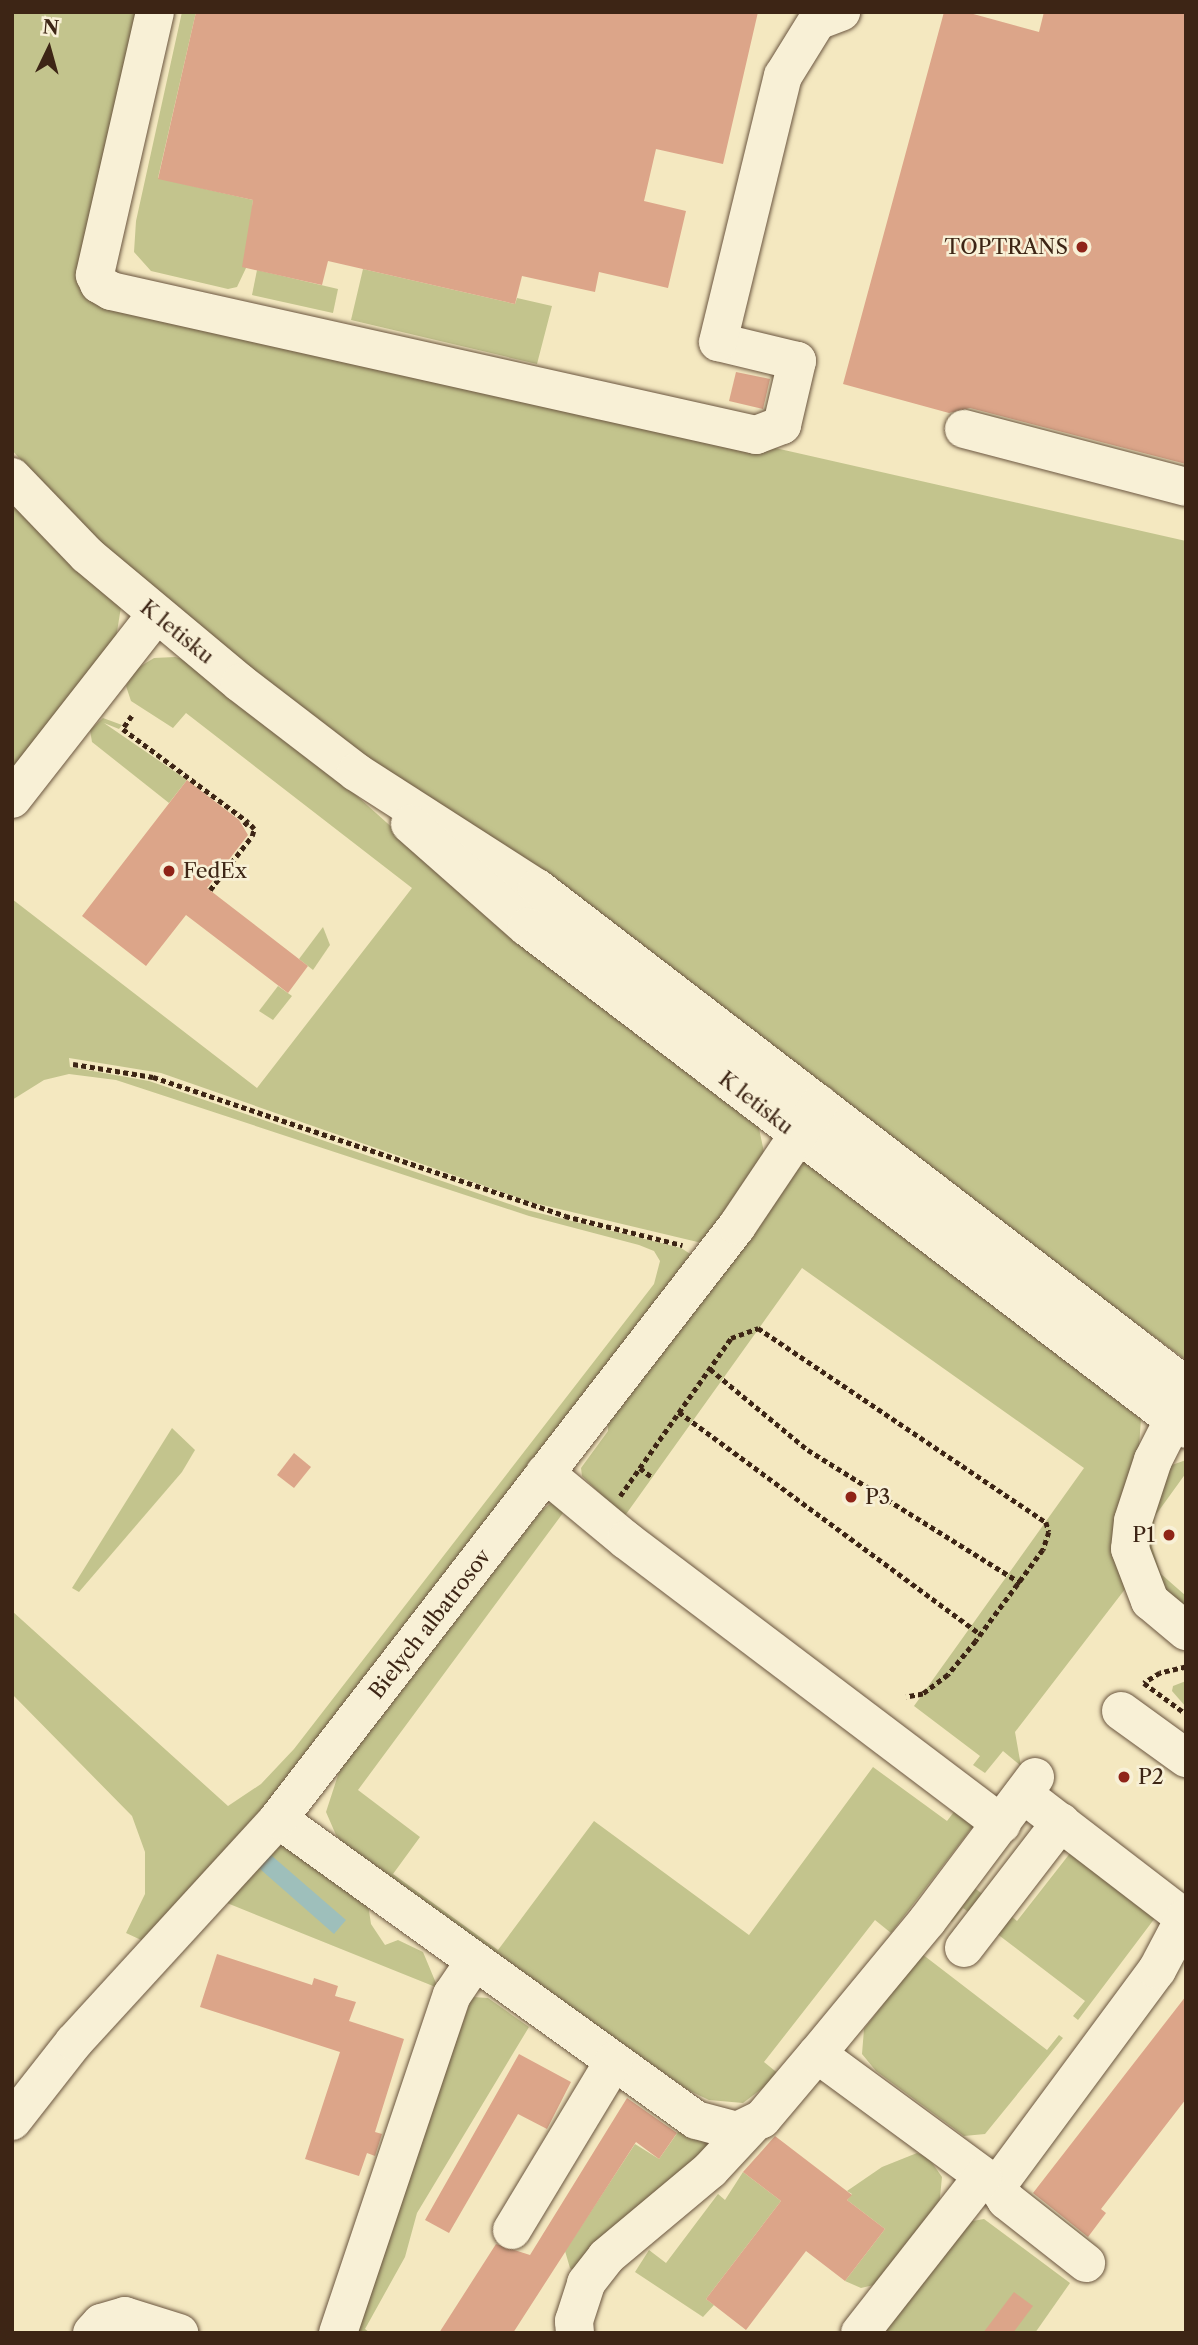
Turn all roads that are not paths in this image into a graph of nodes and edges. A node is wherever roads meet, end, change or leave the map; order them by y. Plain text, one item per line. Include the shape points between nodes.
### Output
1 (155, 12) edge
2 (841, 12) edge
3 (964, 429) dead end
4 (12, 477) edge
5 (1186, 487) edge
6 (155, 616) junction
7 (356, 772) junction
8 (12, 799) edge
9 (819, 1104) junction
10 (797, 1134) junction
11 (1182, 1407) edge
12 (545, 1473) junction
13 (1175, 1624) edge
14 (1121, 1711) dead end
15 (1186, 1758) edge
16 (1020, 1798) junction
17 (278, 1819) junction
18 (1062, 1822) junction
19 (1185, 1919) edge
20 (964, 1948) dead end
21 (475, 1961) junction
22 (817, 2054) junction
23 (614, 2062) junction
24 (12, 2121) edge
25 (751, 2126) junction
26 (990, 2181) junction
27 (512, 2230) dead end
28 (1086, 2263) dead end
29 (92, 2333) edge
30 (179, 2333) edge
31 (338, 2333) edge
32 (575, 2333) edge
33 (860, 2333) edge

1 - 2 street via 95,275 99,284 111,291 757,435 782,425 797,361 718,342 783,76 817,21
3 - 5 street
4 - 6 street, K letisku via 87,555
6 - 7 street, K letisku
6 - 8 street
7 - 9 street, K letisku via 537,888
7 - 10 street, K letisku via 442,855 527,926
9 - 10 street, Bielych albatrosov
9 - 11 street, K letisku
10 - 11 street, K letisku
10 - 12 street, Bielych albatrosov via 776,1171 712,1258
11 - 13 street via 1130,1536 1142,1590
12 - 16 street via 602,1520
12 - 17 street, Bielych albatrosov
14 - 15 street
16 - 18 street
16 - 22 street
17 - 21 street
17 - 24 street, Bielych albatrosov via 74,2042
18 - 19 street
18 - 20 street
19 - 26 street via 1157,1970
21 - 23 street
21 - 31 street via 452,1995
22 - 25 street
22 - 26 street
23 - 25 street via 695,2120 725,2129
23 - 27 street
25 - 32 street via 710,2170 606,2257 586,2283 574,2321
26 - 28 street via 1006,2200
26 - 33 street
29 - 30 street via 100,2323 125,2316

